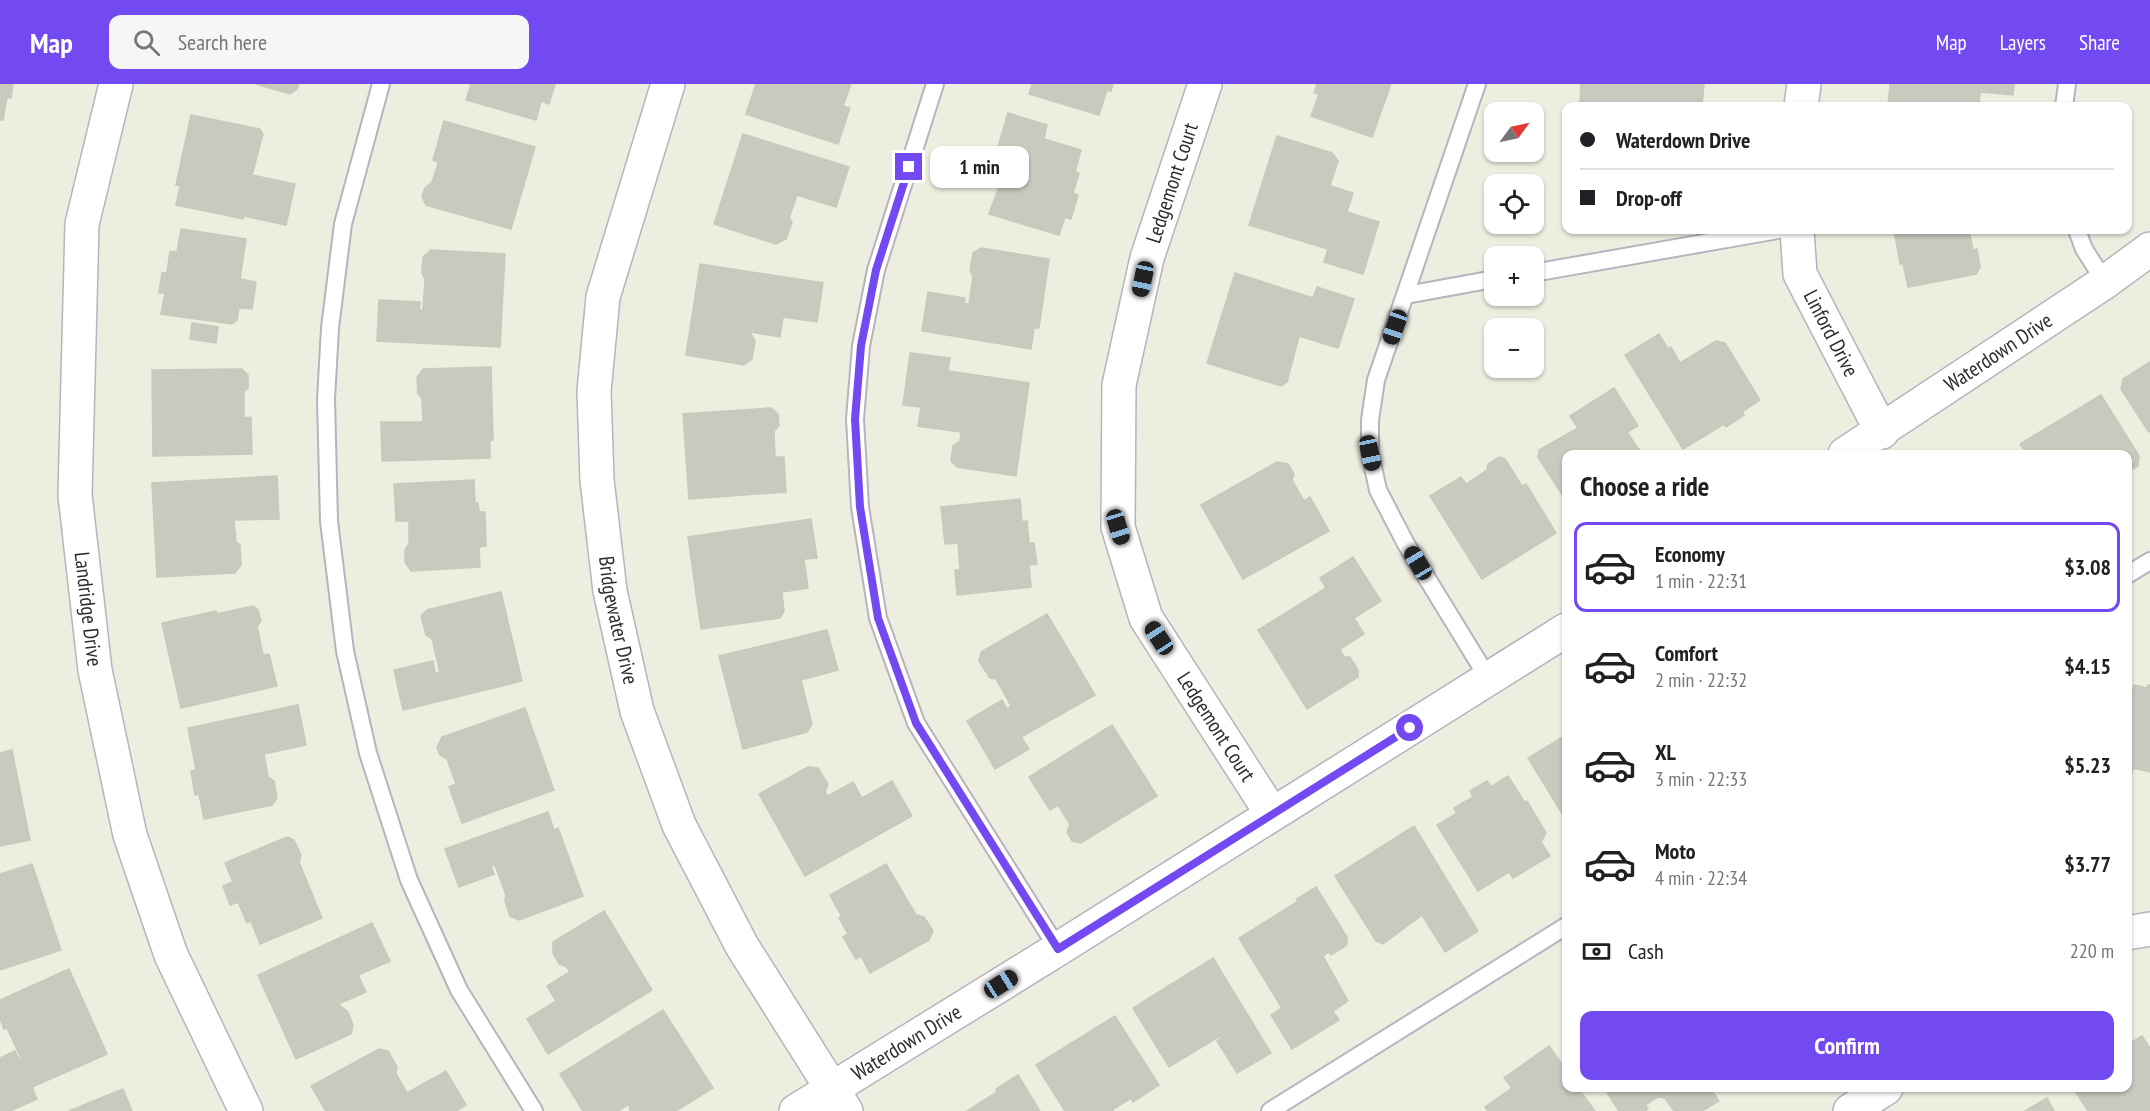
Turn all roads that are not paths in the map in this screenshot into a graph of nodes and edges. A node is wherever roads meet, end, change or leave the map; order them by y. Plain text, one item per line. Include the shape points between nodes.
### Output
1 (116, 84) edge
2 (381, 84) edge
3 (668, 84) edge
4 (935, 84) edge
5 (1205, 84) edge
6 (1477, 84) edge
7 (1804, 84) edge
8 (2067, 84) edge
9 (1802, 102) edge
10 (2065, 102) edge
11 (1755, 234) edge
12 (1797, 234) edge
13 (2079, 234) edge
14 (2150, 249) edge
15 (1544, 271) edge
16 (1484, 281) edge
17 (2105, 282) junction
18 (1406, 295) junction
19 (1882, 432) junction
20 (1852, 450) edge
21 (2150, 561) edge
22 (2132, 572) edge
23 (1562, 632) edge
24 (1488, 678) junction
25 (1272, 814) junction
26 (1562, 928) edge
27 (2150, 929) edge
28 (2132, 932) edge
29 (1058, 949) junction
30 (1880, 1092) edge
31 (839, 1100) edge
32 (246, 1111) edge
33 (534, 1111) edge
34 (796, 1111) edge
35 (1270, 1111) edge
36 (1850, 1111) edge

1 - 32 street, Landridge Drive via 82,224 75,495 95,670 130,835 171,955
2 - 33 lane via 343,224 330,328 326,399 329,521 345,651 368,753 409,880 459,990
3 - 31 street, Bridgewater Drive via 603,297 594,391 597,480 609,591 637,711 679,825 742,946
4 - 29 lane via 876,270 861,346 855,419 860,507 878,618 916,723
5 - 25 street, Ledgemont Court via 1148,258 1119,385 1118,527 1146,618
6 - 18 lane
7 - 9 street
8 - 10 lane
11 - 15 lane
12 - 19 street, Linford Drive via 1800,274
13 - 17 lane
14 - 17 street, Waterdown Drive
16 - 18 lane
17 - 19 street, Waterdown Drive
18 - 24 lane via 1376,380 1370,420 1372,463 1378,490 1406,544
19 - 20 street, Waterdown Drive
21 - 22 lane
23 - 24 street, Waterdown Drive
24 - 25 street, Waterdown Drive
25 - 29 street, Waterdown Drive
26 - 35 lane
27 - 28 street
29 - 31 street, Waterdown Drive
30 - 36 street
31 - 34 street, Waterdown Drive

